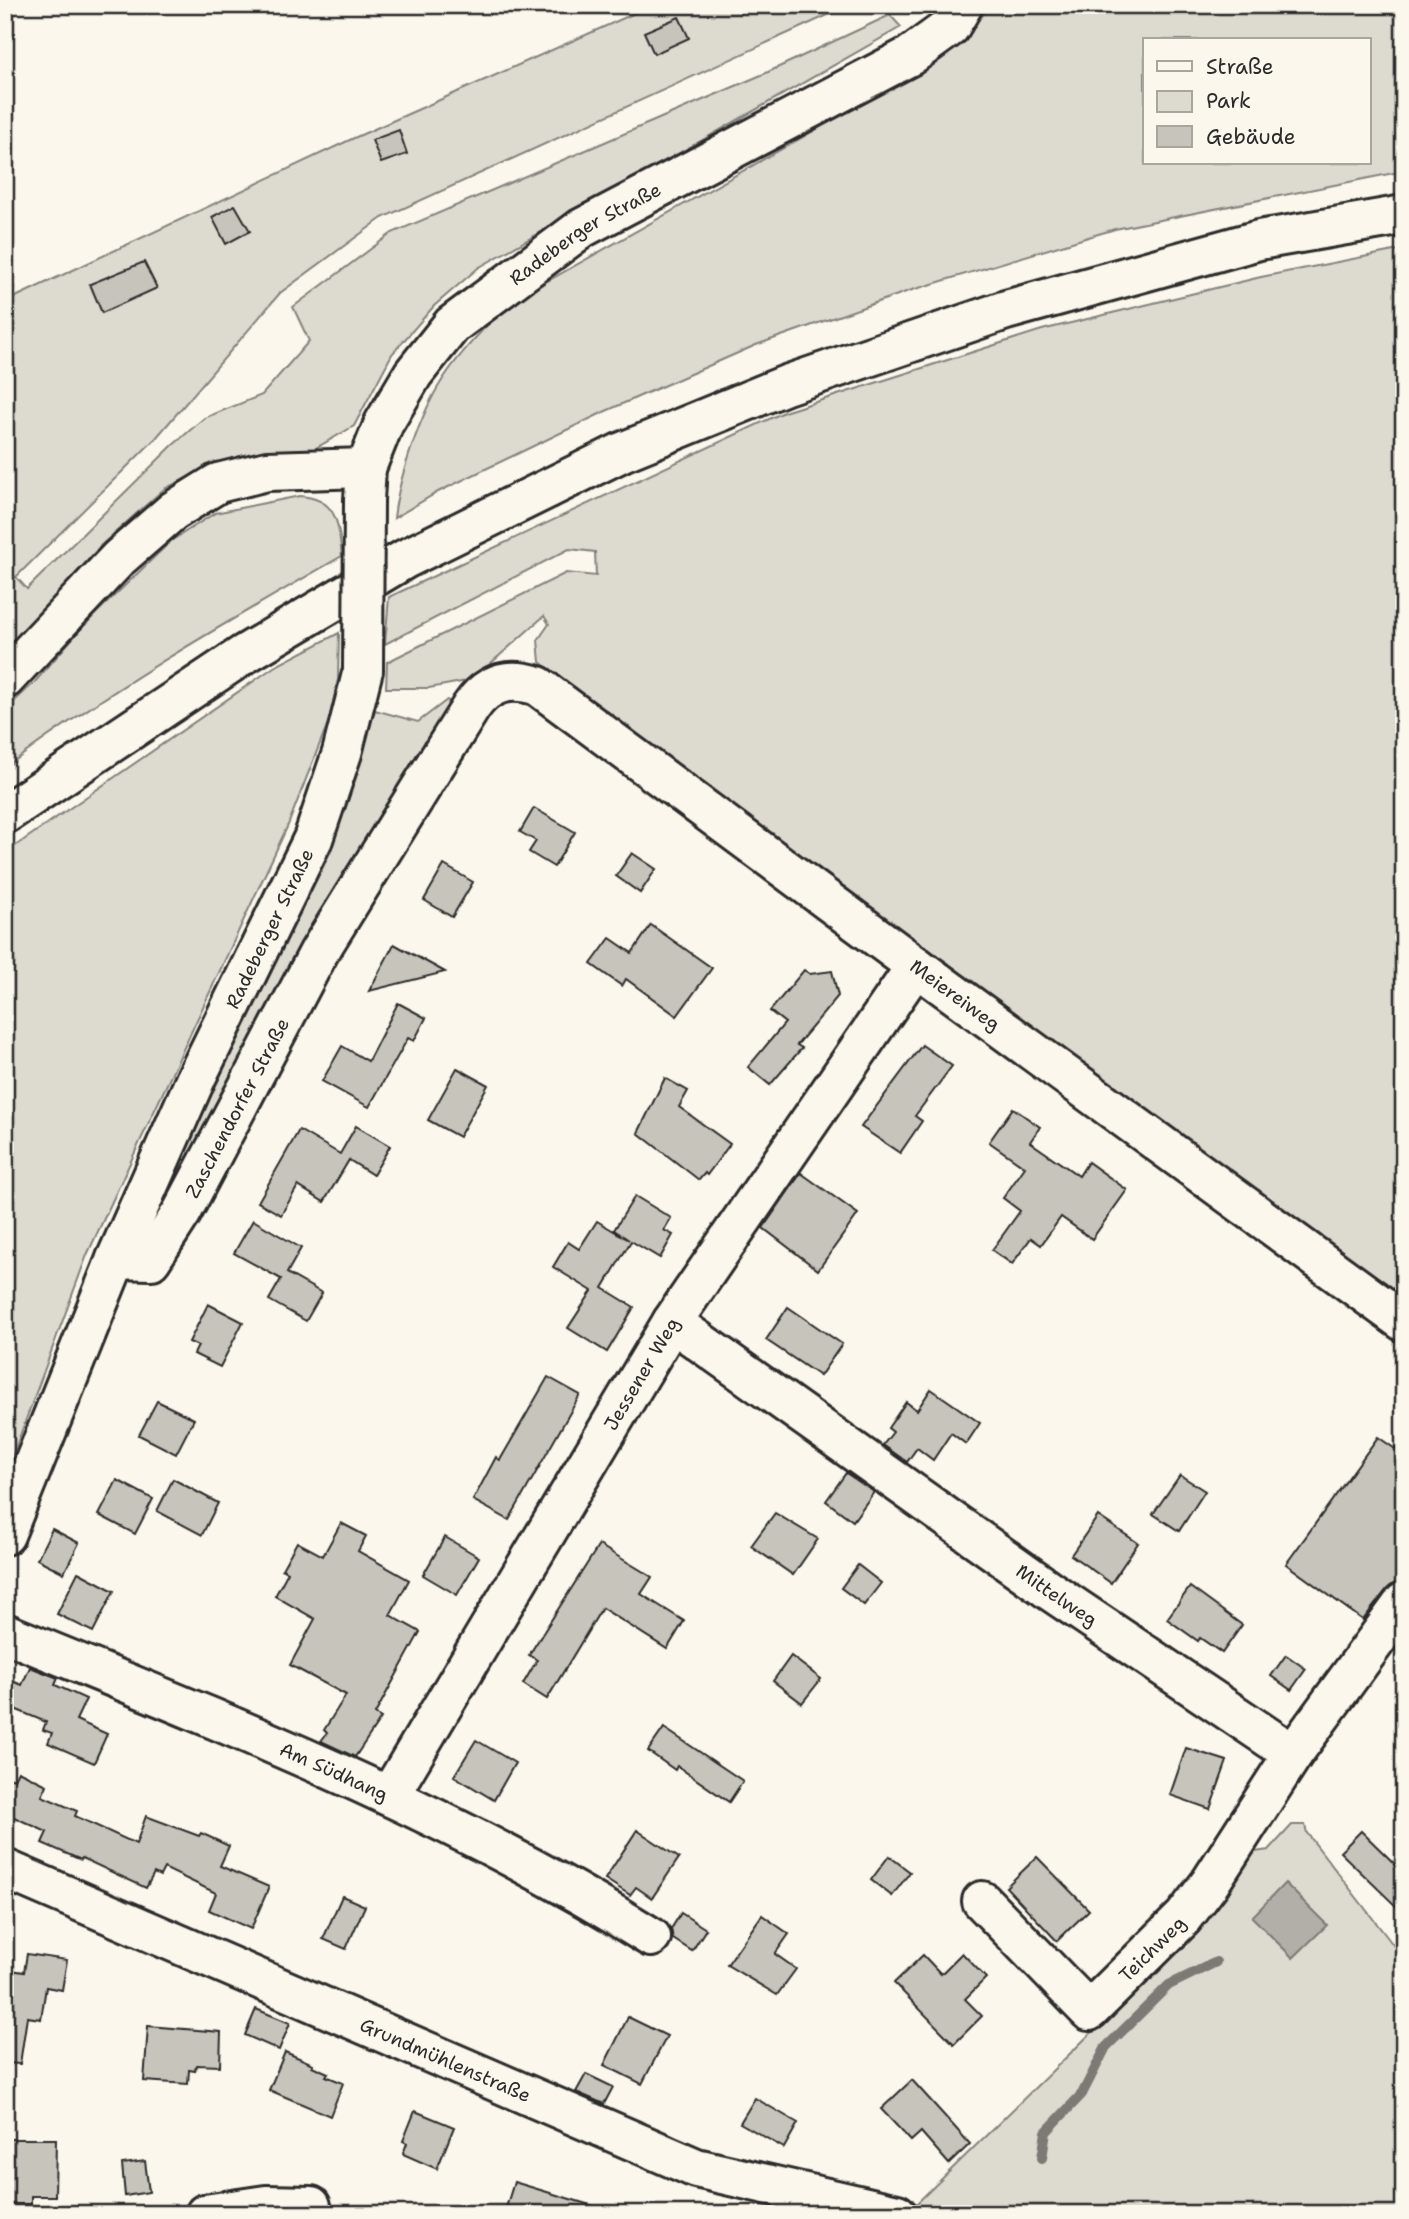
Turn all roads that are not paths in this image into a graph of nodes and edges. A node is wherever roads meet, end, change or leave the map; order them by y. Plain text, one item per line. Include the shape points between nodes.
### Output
1 (963, 5) edge
2 (1404, 215) edge
3 (365, 484) junction
4 (5, 679) edge
5 (505, 682) joint
6 (5, 814) edge
7 (916, 967) junction
8 (116, 1259) junction
9 (672, 1322) junction
10 (1404, 1322) edge
11 (5, 1535) edge
12 (1404, 1602) edge
13 (5, 1633) edge
14 (1293, 1754) junction
15 (389, 1796) junction
16 (5, 1869) edge
17 (982, 1901) dead end
18 (651, 1937) dead end
19 (311, 2206) dead end
20 (205, 2214) edge
21 (897, 2214) edge

1 - 3 main road, Radeberger Straße via 950,27 910,56 582,228 452,325 413,374 384,423
2 - 6 main road via 1259,240 1006,310 786,385 622,452 405,559 243,655
3 - 4 main road via 267,471 218,483 173,511 120,558
3 - 8 main road, Radeberger Straße, bridge via 362,670 342,753 313,839 197,1076
5 - 7 main road, Meiereiweg via 520,680 538,686
5 - 8 main road, Zaschendorfer Straße via 481,693 326,940 182,1212 151,1260
7 - 9 main road, Jessener Weg
7 - 10 main road, Meiereiweg
8 - 11 main road
9 - 14 main road, Mittelweg via 1049,1590
9 - 15 main road, Jessener Weg
12 - 14 main road
13 - 15 main road, Am Südhang
14 - 17 main road, Teichweg via 1184,1917 1089,2011
15 - 18 main road, Am Südhang via 575,1889
16 - 21 main road, Grundmühlenstraße via 696,2168
19 - 20 main road via 266,2205

